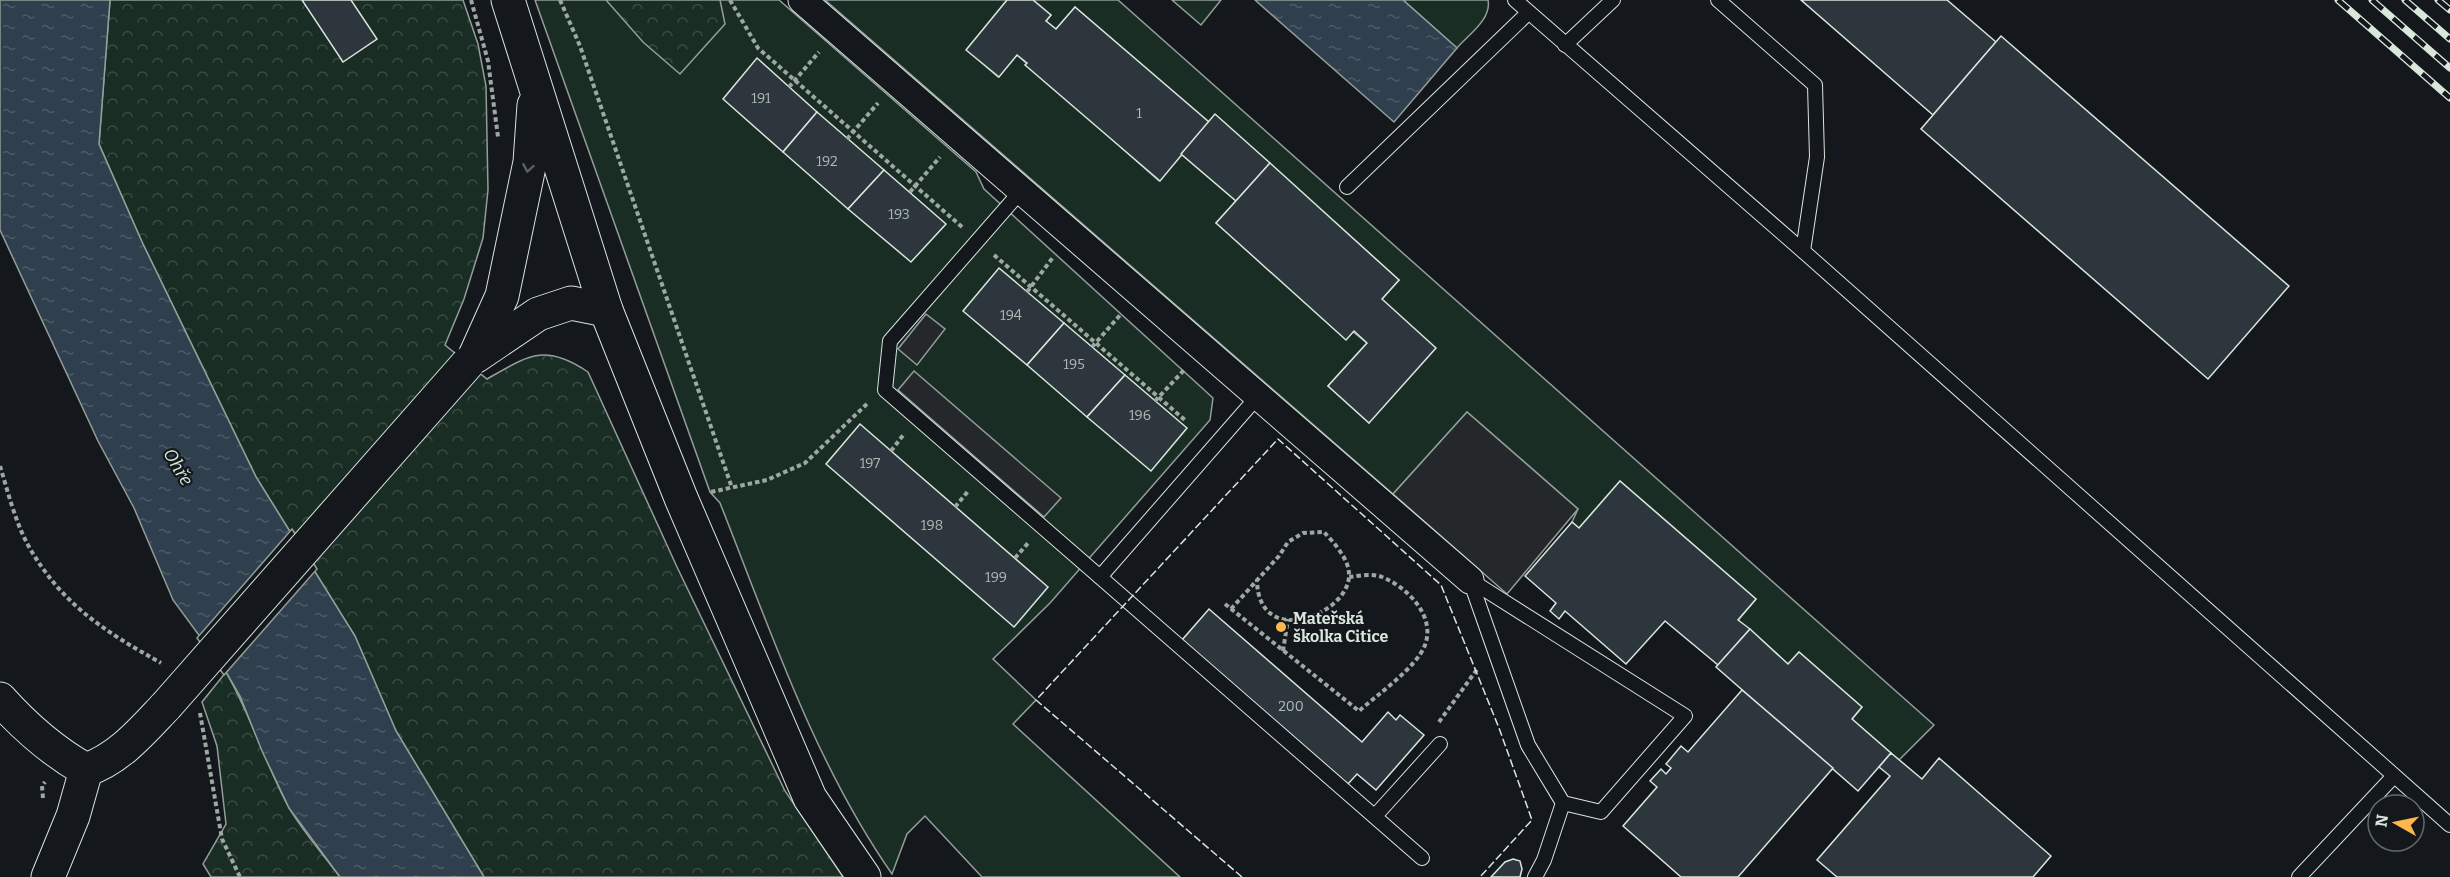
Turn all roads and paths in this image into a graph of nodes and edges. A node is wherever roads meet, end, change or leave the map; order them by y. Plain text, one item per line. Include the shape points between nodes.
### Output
1 (471, 0) edge
2 (508, 0) edge
3 (560, 0) edge
4 (730, 0) edge
5 (802, 0) edge
6 (1515, 0) edge
7 (1613, 0) edge
8 (1718, 0) edge
9 (1528, 13) junction
10 (836, 30) junction
11 (1565, 45) junction
12 (795, 81) junction
13 (896, 82) junction
14 (789, 87) dead end
15 (535, 88) junction
16 (853, 131) junction
17 (958, 136) junction
18 (847, 139) dead end
19 (499, 147) dead end
20 (915, 186) junction
21 (1347, 187) dead end
22 (1021, 191) junction
23 (910, 192) dead end
24 (1071, 234) junction
25 (977, 241) junction
26 (1803, 251) junction
27 (1030, 287) junction
28 (1027, 292) dead end
29 (1139, 293) junction
30 (606, 310) junction
31 (1094, 345) junction
32 (1204, 350) junction
33 (471, 360) junction
34 (885, 390) junction
35 (1258, 396) junction
36 (1157, 399) junction
37 (1186, 421) dead end
38 (0, 466) edge
39 (1100, 577) junction
40 (1349, 577) junction
41 (1257, 580) junction
42 (1470, 580) junction
43 (1225, 604) dead end
44 (1231, 609) junction
45 (1288, 620) junction
46 (1283, 651) junction
47 (1499, 660) junction
48 (168, 667) dead end
49 (0, 699) edge
50 (199, 711) dead end
51 (1437, 748) joint
52 (86, 770) junction
53 (2393, 777) junction
54 (1563, 803) junction
55 (1375, 816) junction
56 (2450, 825) edge
57 (1422, 858) dead end
58 (48, 877) edge
59 (240, 877) edge
60 (864, 877) edge
61 (1535, 877) edge
62 (2300, 877) edge

1 - 19 path via 488,61
2 - 15 street
3 - 34 path via 588,68 732,488 767,480 805,463 855,412
4 - 12 path via 758,48
5 - 10 street
6 - 9 lane
7 - 11 lane
8 - 26 lane via 1815,85 1817,157
9 - 11 lane
9 - 21 lane
10 - 12 path
10 - 13 street
11 - 26 lane
12 - 14 path
12 - 16 path
13 - 16 path
13 - 17 street
15 - 30 street
15 -> 33 street via 530,162 502,296
16 - 18 path
16 - 20 path
17 - 20 path
17 - 22 street
20 - 23 path
20 - 25 path
22 - 24 street
22 - 25 lane
24 - 27 path
24 - 29 street
25 - 27 path
25 - 34 lane via 890,341
26 - 53 lane
27 - 28 path
27 - 31 path
29 - 31 path
29 - 32 street
30 - 33 street via 571,303 538,314
30 - 60 street via 700,544 810,798
31 - 36 path
32 - 35 street
32 - 36 path
33 - 52 street, bridge via 166,706 122,750 104,764
34 - 39 lane
35 - 39 lane
35 - 42 street
36 - 37 path
38 - 48 path via 28,544 52,580 81,613
39 - 55 lane
40 - 41 path via 1335,545 1324,532 1313,531 1288,542
40 - 45 path via 1343,593 1329,609
40 - 46 path via 1382,577 1418,602 1428,632 1415,661 1359,711
41 - 44 path
41 - 45 path via 1257,598 1268,613
42 - 47 lane
42 - 54 lane via 1685,716 1601,812
43 - 44 path
44 - 46 path
45 - 46 path
47 - 51 path via 1475,670 1434,730
47 - 54 lane via 1528,745
49 - 52 street via 62,757
50 - 59 path via 222,839
51 - 55 lane
52 - 58 street via 73,816
53 - 56 lane
53 - 62 lane
54 - 61 lane
55 - 57 lane

